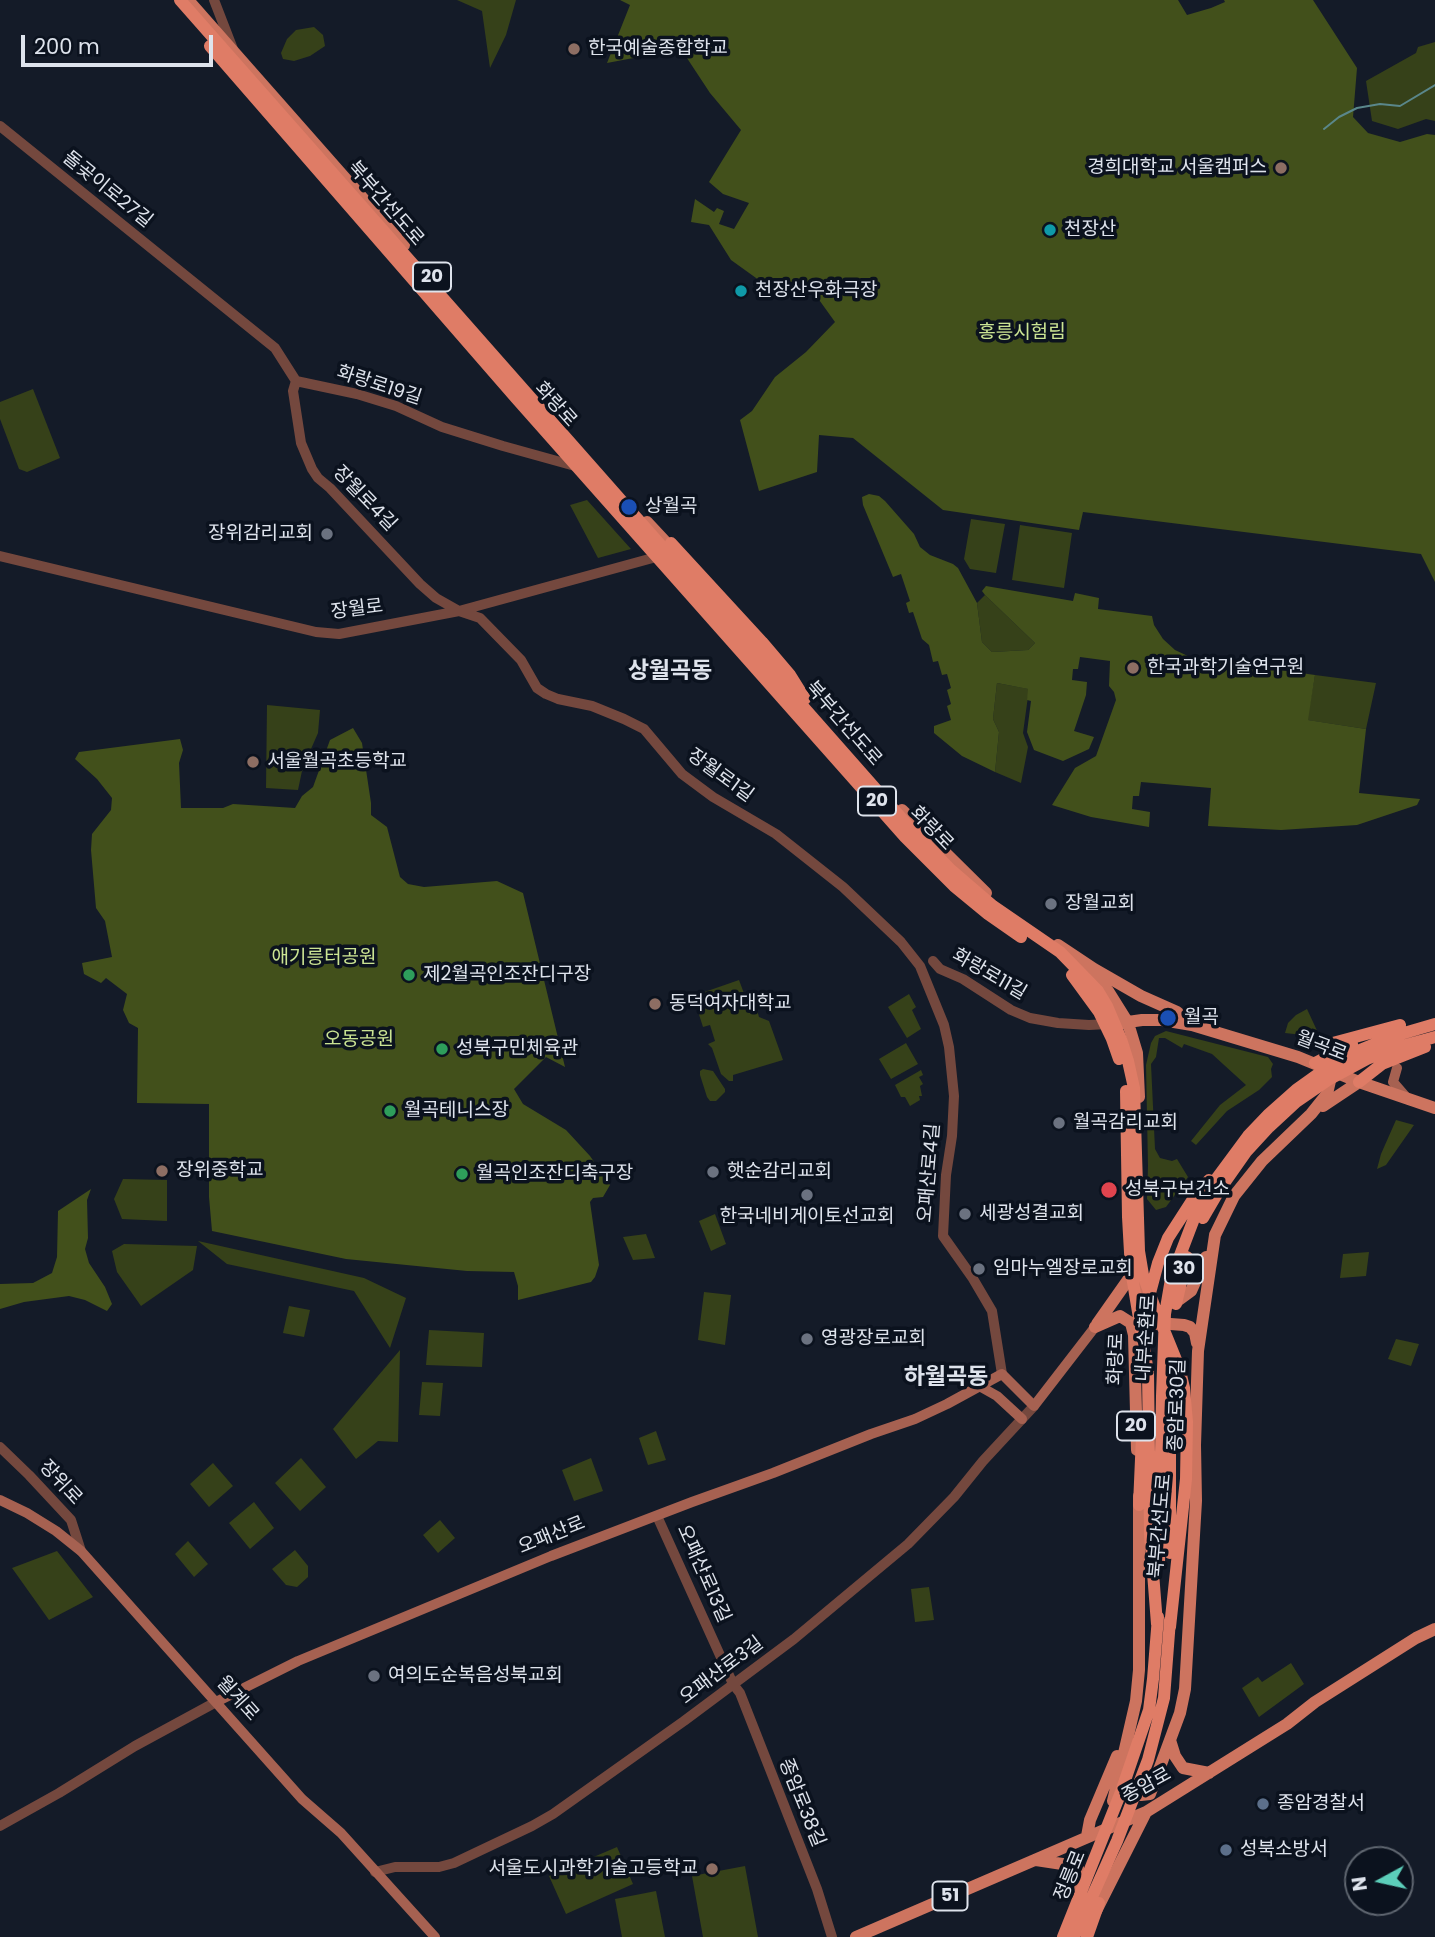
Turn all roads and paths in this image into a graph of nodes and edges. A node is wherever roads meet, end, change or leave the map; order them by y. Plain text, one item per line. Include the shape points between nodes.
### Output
1 (172, 0) edge
2 (180, 0) edge
3 (188, 0) edge
4 (214, 0) edge
5 (234, 57) junction
6 (0, 126) edge
7 (444, 298) junction
8 (296, 381) junction
9 (516, 398) junction
10 (540, 407) junction
11 (589, 471) junction
12 (637, 518) junction
13 (676, 553) junction
14 (0, 556) edge
15 (661, 556) junction
16 (459, 611) junction
17 (805, 699) junction
18 (815, 730) junction
19 (833, 734) junction
20 (859, 780) junction
21 (986, 899) junction
22 (1011, 918) junction
23 (933, 961) dead end
24 (920, 966) joint
25 (1073, 967) junction
26 (1141, 996) joint
27 (1435, 1017) edge
28 (1128, 1023) junction
29 (1112, 1024) junction
30 (1435, 1024) edge
31 (1192, 1025) junction
32 (1381, 1031) junction
33 (1435, 1037) edge
34 (1333, 1044) dead end
35 (1435, 1044) edge
36 (1311, 1056) junction
37 (1397, 1068) dead end
38 (1329, 1076) junction
39 (1353, 1080) junction
40 (1408, 1100) junction
41 (1435, 1108) edge
42 (1311, 1114) junction
43 (1233, 1155) junction
44 (1215, 1235) junction
45 (1141, 1263) junction
46 (1144, 1298) junction
47 (1095, 1327) junction
48 (1134, 1335) junction
49 (1198, 1351) junction
50 (1001, 1378) junction
51 (981, 1387) junction
52 (995, 1394) junction
53 (1034, 1406) junction
54 (1022, 1419) junction
55 (0, 1447) edge
56 (0, 1500) edge
57 (1193, 1504) junction
58 (1139, 1505) junction
59 (657, 1516) junction
60 (81, 1551) junction
61 (1164, 1626) junction
62 (1435, 1629) edge
63 (733, 1684) junction
64 (216, 1702) junction
65 (1128, 1733) junction
66 (1170, 1740) junction
67 (1122, 1764) junction
68 (1209, 1773) junction
69 (1150, 1794) junction
70 (1146, 1812) junction
71 (0, 1826) edge
72 (1107, 1828) junction
73 (1087, 1836) junction
74 (1035, 1860) junction
75 (375, 1872) junction
76 (1081, 1903) junction
77 (1099, 1903) joint
78 (435, 1937) edge
79 (832, 1937) edge
80 (856, 1937) edge
81 (1065, 1937) edge
82 (1074, 1937) edge
83 (1087, 1937) edge

1 - 5 main road, 화랑로 / 20
1 - 9 highway, 북부간선도로
2 - 10 highway, 북부간선도로
3 - 5 main road, 화랑로 / 20
4 - 5 street
5 - 7 main road, 화랑로 / 20
6 - 8 street, 돌곶이로27길 via 275,348
7 - 11 main road, 화랑로 / 20 via 450,316
7 - 12 main road, 화랑로 / 20
8 - 11 street, 화랑로19길 via 357,394 455,431
8 - 16 street, 장월로4길 via 293,391 301,443 318,478 420,584
9 - 20 highway via 575,474 807,736
9 - 61 highway, 북부간선도로 via 905,837 988,914 1060,964 1081,985 1105,1023 1125,1087 1129,1242 1148,1372 1150,1534
10 - 17 highway via 557,417 726,601
10 - 61 highway, 북부간선도로 via 911,829 993,906 1060,952 1107,1006 1134,1088 1143,1275 1184,1388 1185,1479
11 - 12 main road, 화랑로 / 20
12 - 13 main road, 화랑로 / 20
12 - 15 main road, 화랑로 / 20
13 - 15 main road, 장월로
13 - 17 main road, 화랑로 / 20
14 - 16 street, 장월로 via 316,632 339,634
15 - 16 street, 장월로
15 - 18 main road, 화랑로 / 20
16 - 24 street, 장월로1길 via 480,618 546,694 601,709 644,729 681,774 776,834 843,887
17 - 19 main road, 화랑로 / 20
18 - 19 main road via 825,736
18 - 20 main road, 화랑로 / 20
19 - 21 main road, 화랑로 / 20
20 - 21 main road, 화랑로 / 20 via 947,872
21 - 22 main road, 화랑로 / 20
22 - 25 main road, 화랑로 / 20
22 - 26 main road, 화랑로 / 20
23 - 29 street, 화랑로11길 via 1030,1018
24 - 50 street, 오패산로4길 via 944,1025 954,1096 943,1236 992,1311
25 - 28 main road via 1108,991
25 - 29 main road, 화랑로 / 20
26 - 31 main road, 월곡로 via 1177,1012
27 - 32 highway
28 - 29 main road, 월곡로
28 - 31 main road, 월곡로 via 1162,1020
28 - 45 main road via 1139,1072
29 - 45 main road, 화랑로 / 20 via 1129,1083
30 - 43 highway, 내부순환로 / 30 via 1379,1042 1324,1070 1269,1114
31 - 36 main road, 월곡로
32 - 34 highway
32 - 36 highway
33 - 61 highway, 내부순환로 / 30 via 1367,1059 1296,1102 1246,1153 1204,1217 1180,1283 1172,1327
35 - 39 highway
36 - 38 main road, 월곡로
37 - 40 main road via 1393,1082
38 - 39 main road, 월곡로
38 - 42 main road, 종암로30길 via 1327,1094
39 - 40 main road, 월곡로
39 - 42 main road, 종암로30길
40 - 41 main road, 월곡로
42 - 44 main road, 종암로30길 via 1262,1161 1234,1196
43 - 58 highway via 1197,1193 1168,1238 1150,1288 1143,1328
43 - 61 highway, 내부순환로 / 30 via 1211,1186 1185,1239 1165,1314
44 - 46 main road via 1191,1291 1176,1302
44 - 49 main road, 종암로30길
45 - 46 main road, 화랑로
45 - 47 main road
46 - 47 main road via 1120,1303
46 - 48 main road, 화랑로 / 20
47 - 48 main road via 1122,1316 1131,1322
47 - 53 main road
48 - 49 main road via 1157,1323 1184,1325 1195,1333
48 - 58 main road, 화랑로 / 20
49 - 57 main road, 종암로30길
50 - 51 main road, 오패산로
50 - 52 main road via 992,1384
50 - 53 main road
51 - 52 main road
51 - 59 main road, 오패산로 via 915,1419
52 - 54 main road
53 - 54 street, 오패산로3길
54 - 63 street, 오패산로3길 via 908,1544
55 - 60 street, 장위로 via 71,1520
56 - 60 main road, 월계로 via 56,1531
57 - 58 main road
57 - 66 main road, 종암로30길 via 1186,1679
58 - 65 main road, 화랑로 / 20 via 1139,1670
59 - 63 street, 오패산로13길
59 - 64 main road, 오패산로 via 298,1661
60 - 64 main road, 월계로
61 - 81 highway, 내부순환로 / 30 via 1149,1710
61 - 82 highway, 내부순환로 / 30 via 1164,1698 1149,1760
62 - 68 main road, 종암로 / 51
63 - 75 street, 오패산로3길 via 536,1824 454,1863
63 - 79 street, 종암로38길
64 - 71 street, 오패산로
64 - 75 main road, 월계로
65 - 67 main road, 화랑로 / 20
65 - 73 main road
66 - 68 main road via 1184,1768
66 - 69 main road, 종암로30길
67 - 69 main road via 1129,1791
67 - 72 main road, 화랑로 / 20
68 - 70 main road, 종암로 / 51
69 - 70 main road, 종암로30길
70 - 72 main road, 종암로 / 51
70 - 77 main road, 정릉로
72 - 73 main road, 종암로 / 51
72 - 76 main road, 정릉로 / 20 via 1101,1856
73 - 74 main road, 종암로 / 51
74 - 76 main road via 1078,1869
74 - 80 main road, 종암로 / 51
75 - 78 main road, 월계로
76 - 81 main road, 정릉로 / 20
77 - 83 highway

